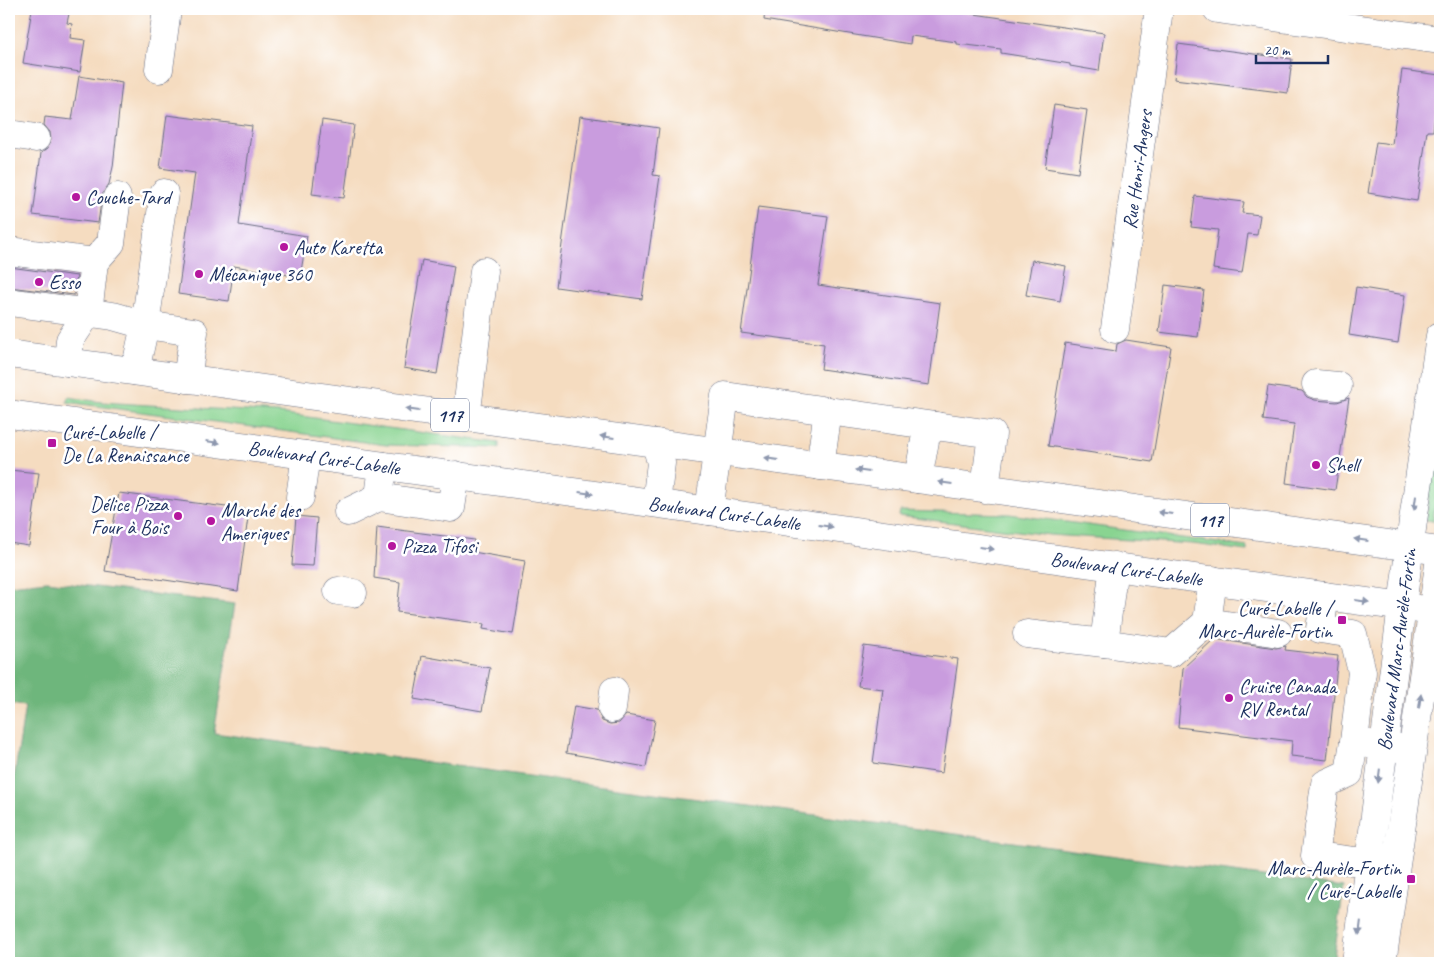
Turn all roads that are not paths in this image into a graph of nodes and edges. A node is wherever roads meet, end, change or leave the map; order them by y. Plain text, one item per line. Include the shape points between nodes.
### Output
1 (167, 9) edge
2 (1159, 9) edge
3 (1217, 9) edge
4 (1440, 40) edge
5 (159, 69) dead end
6 (9, 134) edge
7 (36, 138) dead end
8 (164, 193) dead end
9 (117, 197) dead end
10 (9, 251) edge
11 (94, 262) junction
12 (484, 271) dead end
13 (9, 302) edge
14 (88, 313) junction
15 (145, 324) junction
16 (1115, 329) dead end
17 (1440, 336) edge
18 (9, 354) edge
19 (68, 362) junction
20 (135, 371) junction
21 (187, 379) junction
22 (828, 411) junction
23 (9, 414) edge
24 (466, 418) junction
25 (936, 426) junction
26 (656, 443) junction
27 (717, 451) junction
28 (306, 455) junction
29 (383, 466) junction
30 (820, 466) junction
31 (456, 475) junction
32 (918, 479) junction
33 (985, 489) junction
34 (300, 497) dead end
35 (379, 497) junction
36 (656, 503) junction
37 (709, 511) junction
38 (348, 512) dead end
39 (1409, 546) junction
40 (1440, 551) edge
41 (1440, 558) edge
42 (1114, 566) junction
43 (1213, 580) junction
44 (1325, 596) junction
45 (1402, 606) junction
46 (1437, 611) edge
47 (1207, 622) junction
48 (1278, 633) dead end
49 (1027, 634) dead end
50 (1104, 644) junction
51 (1354, 742) junction
52 (1382, 746) junction
53 (1413, 750) junction
54 (1398, 859) junction
55 (1367, 860) junction
56 (1356, 963) edge
57 (1382, 963) edge

1 - 5 main road
2 - 16 main road, Rue Henri-Angers
3 - 4 main road
6 - 7 main road
8 - 15 main road
9 - 11 main road via 111,243
10 - 11 main road
11 - 14 main road
12 - 24 main road
13 - 14 main road
14 - 15 main road
14 - 19 main road via 70,340
15 - 20 main road
15 - 21 main road via 194,332
17 -> 39 main road, Boulevard Marc-Aurèle-Fortin
18 - 19 main road, 117
19 - 20 main road, 117
20 - 21 main road, 117
24 -> 21 main road, 117
22 - 25 main road
22 - 27 main road via 725,396
22 - 30 main road
23 -> 28 main road, Boulevard Curé-Labelle
26 -> 24 main road, 117
25 - 32 main road via 926,435
25 - 33 main road via 992,434
26 - 27 main road, 117
26 - 36 main road via 661,463
30 -> 27 main road, 117
27 - 37 main road
28 - 29 main road, Boulevard Curé-Labelle
28 - 34 main road
29 - 31 main road, Boulevard Curé-Labelle
29 - 35 main road
32 -> 30 main road, 117
31 - 35 main road via 452,508
31 -> 36 main road, Boulevard Curé-Labelle
33 -> 32 main road, 117
39 -> 33 main road, 117
35 - 38 main road
36 - 37 main road, Boulevard Curé-Labelle
37 -> 42 main road, Boulevard Curé-Labelle
39 - 40 main road, 117
39 - 45 main road, Boulevard Marc-Aurèle-Fortin
41 - 46 main road, Boulevard Marc-Aurèle-Fortin
42 - 43 main road, Boulevard Curé-Labelle
42 - 50 main road
43 - 44 main road, Boulevard Curé-Labelle
43 - 47 main road
44 -> 45 main road, Boulevard Curé-Labelle
44 - 51 main road via 1320,629 1353,634 1362,672
45 - 46 main road, Boulevard Curé-Labelle
45 - 52 main road, Boulevard Marc-Aurèle-Fortin
53 -> 46 main road, Boulevard Marc-Aurèle-Fortin
47 - 48 main road
47 - 50 main road via 1171,653
49 - 50 main road
51 - 52 main road
51 - 55 main road via 1349,773 1325,784 1316,856
52 - 53 main road
52 -> 55 main road, Boulevard Marc-Aurèle-Fortin
53 - 54 main road, Boulevard Marc-Aurèle-Fortin
54 - 55 main road
54 - 57 main road, Boulevard Marc-Aurèle-Fortin
55 -> 56 main road, Boulevard Marc-Aurèle-Fortin

